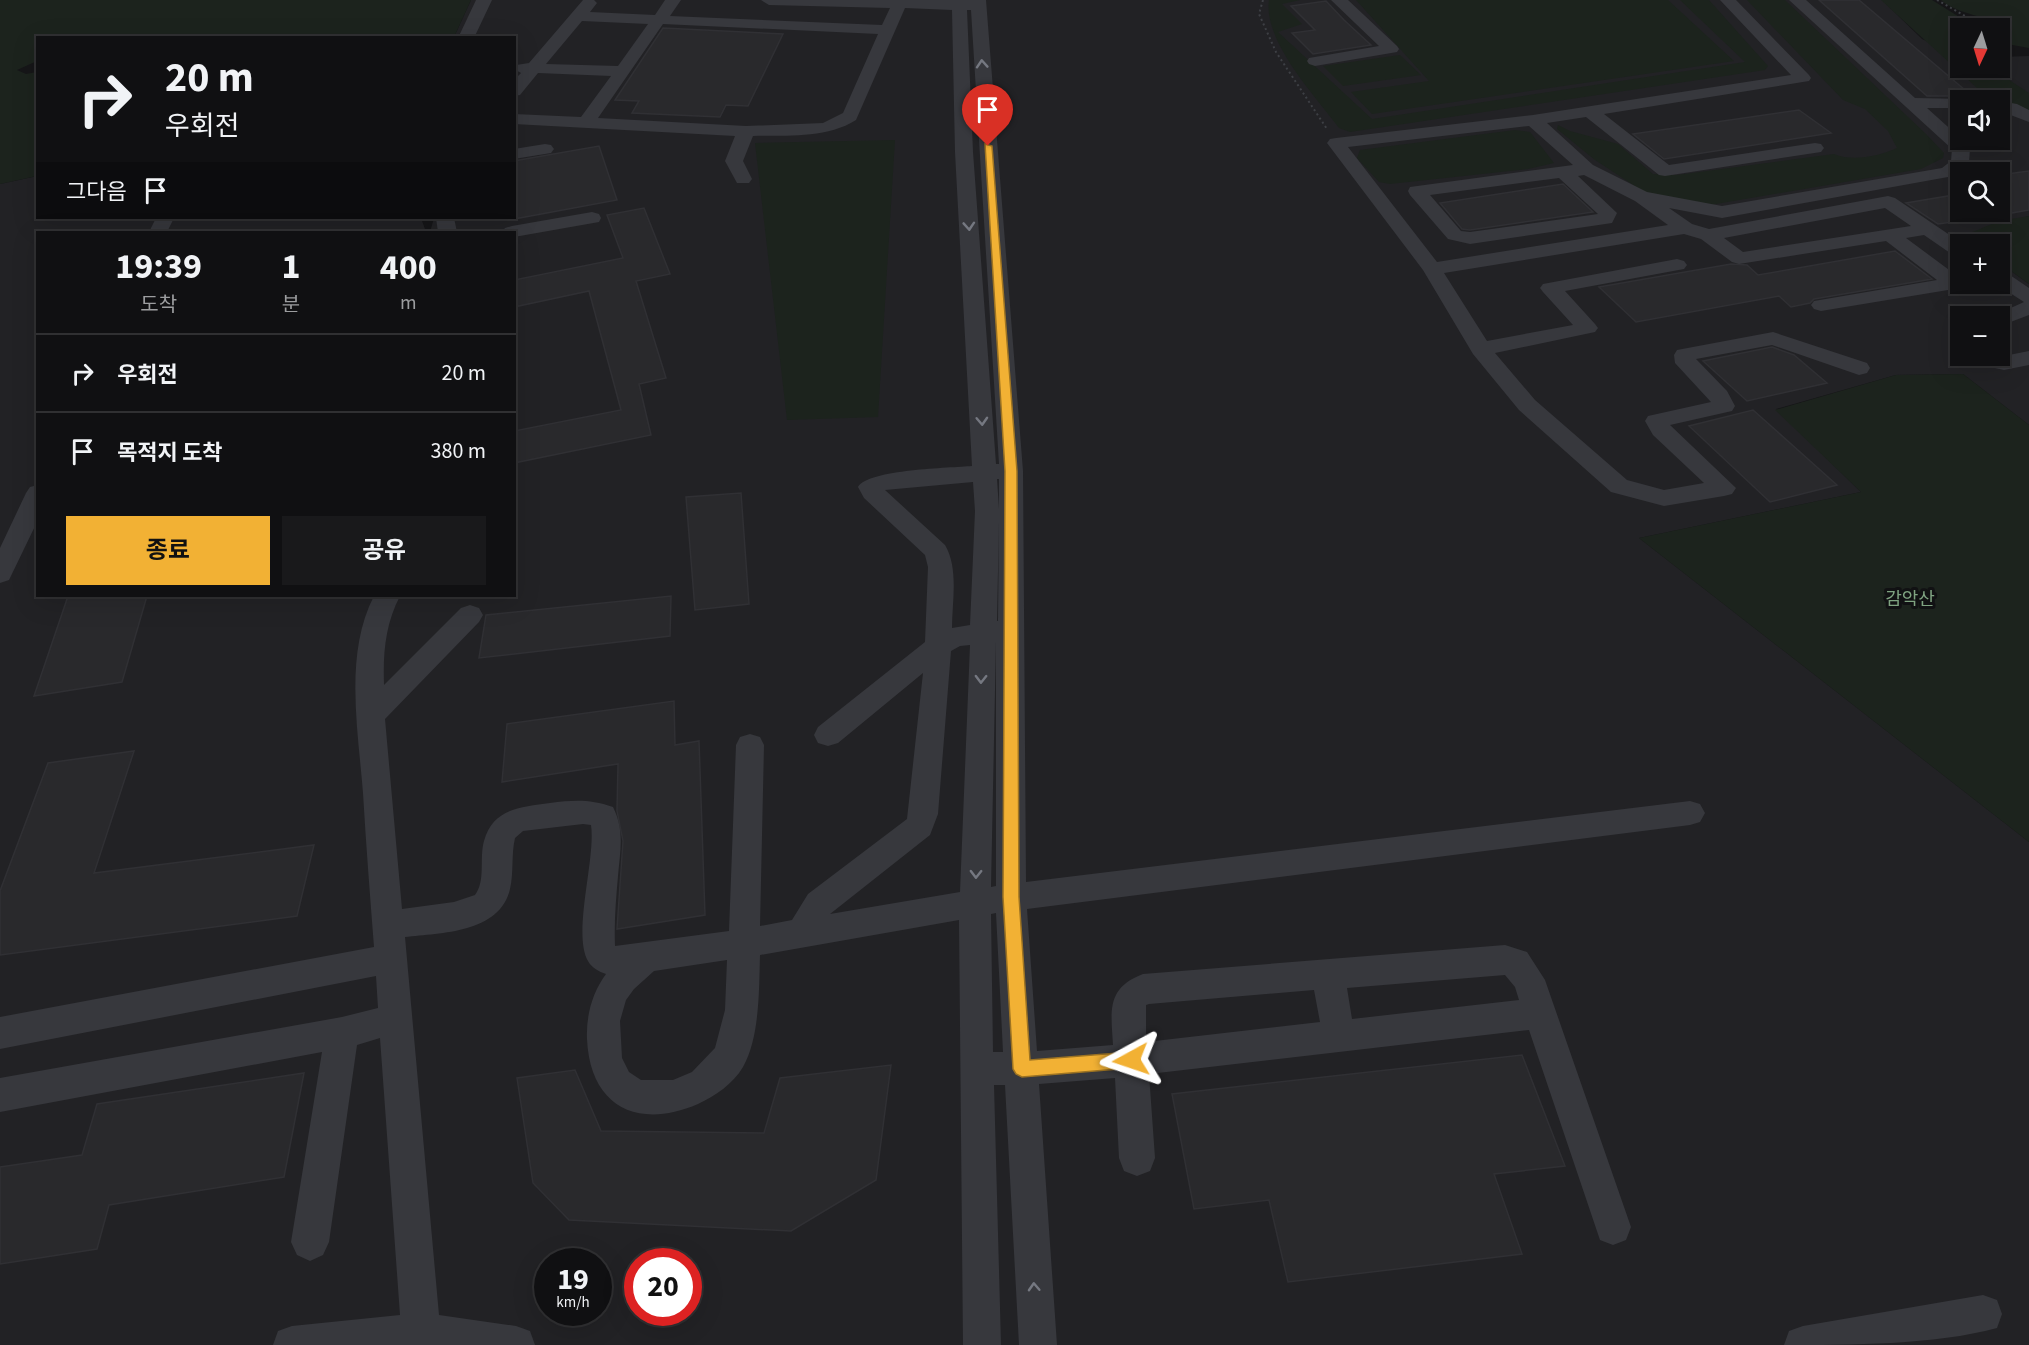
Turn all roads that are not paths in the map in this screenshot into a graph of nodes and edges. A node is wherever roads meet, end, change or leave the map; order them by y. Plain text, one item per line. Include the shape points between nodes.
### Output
1 (484, 0) edge
2 (592, 0) edge
3 (673, 0) edge
4 (769, 0) edge
5 (1339, 0) edge
6 (1728, 0) edge
7 (1797, 0) edge
8 (969, 3) edge
9 (899, 4) junction
10 (578, 16) junction
11 (659, 20) junction
12 (888, 30) junction
13 (467, 36) edge
14 (1315, 61) dead end
15 (516, 68) edge
16 (533, 68) junction
17 (622, 71) junction
18 (516, 89) edge
19 (1914, 103) junction
20 (1950, 103) edge
21 (2010, 108) edge
22 (1589, 111) junction
23 (2029, 117) edge
24 (516, 119) edge
25 (1533, 120) junction
26 (586, 123) junction
27 (746, 131) junction
28 (1815, 148) dead end
29 (545, 149) dead end
30 (516, 154) edge
31 (1587, 169) junction
32 (1564, 173) junction
33 (743, 179) dead end
34 (1417, 191) junction
35 (1378, 195) junction
36 (1642, 197) junction
37 (1909, 198) dead end
38 (1888, 202) junction
39 (592, 218) dead end
40 (1685, 228) junction
41 (1928, 229) junction
42 (516, 231) edge
43 (1708, 235) junction
44 (1890, 235) junction
45 (1950, 244) edge
46 (1677, 265) dead end
47 (1432, 269) junction
48 (2010, 284) edge
49 (2029, 297) edge
50 (1821, 305) dead end
51 (2029, 307) edge
52 (2010, 316) edge
53 (1481, 349) junction
54 (2029, 358) edge
55 (2010, 362) edge
56 (1859, 368) dead end
57 (998, 472) junction
58 (36, 497) edge
59 (0, 574) edge
60 (386, 597) edge
61 (470, 615) dead end
62 (1011, 630) junction
63 (982, 631) junction
64 (937, 647) junction
65 (371, 716) junction
66 (828, 735) dead end
67 (750, 745) dead end
68 (1690, 813) dead end
69 (1011, 897) junction
70 (975, 904) junction
71 (387, 925) junction
72 (803, 931) junction
73 (744, 943) junction
74 (647, 956) junction
75 (389, 959) junction
76 (1328, 974) junction
77 (1540, 1013) junction
78 (394, 1019) junction
79 (0, 1033) edge
80 (342, 1033) junction
81 (1339, 1036) junction
82 (1131, 1060) junction
83 (976, 1068) junction
84 (1022, 1069) junction
85 (0, 1095) edge
86 (1137, 1158) dead end
87 (1613, 1227) dead end
88 (310, 1242) dead end
89 (1983, 1314) dead end
90 (421, 1339) edge
91 (292, 1345) edge
92 (516, 1345) edge
93 (982, 1345) edge
94 (1038, 1345) edge
95 (1803, 1345) edge

1 - 13 street
2 - 10 street
3 - 11 street
4 - 9 street
5 - 14 street via 1391,49
6 - 22 street via 1803,78
7 - 19 street
8 - 9 street
8 - 57 street
9 - 12 street
10 - 11 street
10 - 16 street
11 - 12 street
11 - 17 street
12 - 27 street via 850,116 824,128
15 - 16 street
16 - 17 street
16 - 18 street
17 - 26 street
19 - 20 street
19 - 36 street via 1961,148 1960,163 1948,172 1722,212
21 - 23 street
22 - 25 street
22 - 28 street via 1665,171
24 - 26 street
25 - 31 street
25 - 35 street via 1336,143
26 - 27 street
27 - 33 street via 734,161
29 - 30 street
31 - 32 street
31 - 36 street
32 - 34 street
32 - 34 street via 1608,213 1605,219 1470,238 1455,236
34 - 35 street
35 - 47 street
36 - 40 street
37 - 38 street
38 - 41 street
38 - 43 street
39 - 42 street
40 - 43 street
40 - 47 street
41 - 44 street
41 - 45 street
43 - 44 street via 1739,258
44 - 50 street via 1954,283
46 - 53 street via 1550,288 1588,328
47 - 53 street
48 - 49 street
51 - 52 street
53 - 56 street via 1527,405 1619,486 1664,498 1724,488 1656,421 1724,406 1686,363 1685,355 1773,338
54 - 55 street
57 - 62 street
57 - 63 street via 987,511
57 - 64 street via 870,487 936,551 941,567
58 - 59 street
60 - 65 street via 371,636
61 - 65 street
62 - 63 street
62 - 69 street
63 - 64 street via 954,637
63 -> 70 street
64 - 66 street
64 - 72 street via 919,826 819,904
65 - 71 street
67 - 73 street
68 - 69 street
69 - 70 street
69 - 84 street
70 - 72 street
70 - 83 street
71 - 74 street via 474,913 493,894 498,842 504,829 515,821 588,810 603,816 608,827 600,953 612,962
71 - 75 street
72 - 73 street
73 - 74 street
73 - 74 street via 742,1010 730,1057 704,1084 674,1097 637,1097 617,1084 605,1061 603,1021 612,993
75 - 78 street
75 - 79 street
76 - 77 street via 1516,962 1529,980
76 - 81 street
76 - 82 street via 1143,989 1131,997
77 - 81 street
77 - 87 street
78 - 80 street
78 - 90 street
80 - 85 street
80 - 88 street
81 - 82 street
82 - 84 street
82 - 86 street
83 - 84 street
83 - 93 street
94 -> 84 street
89 - 95 street
90 - 91 street
90 - 92 street

